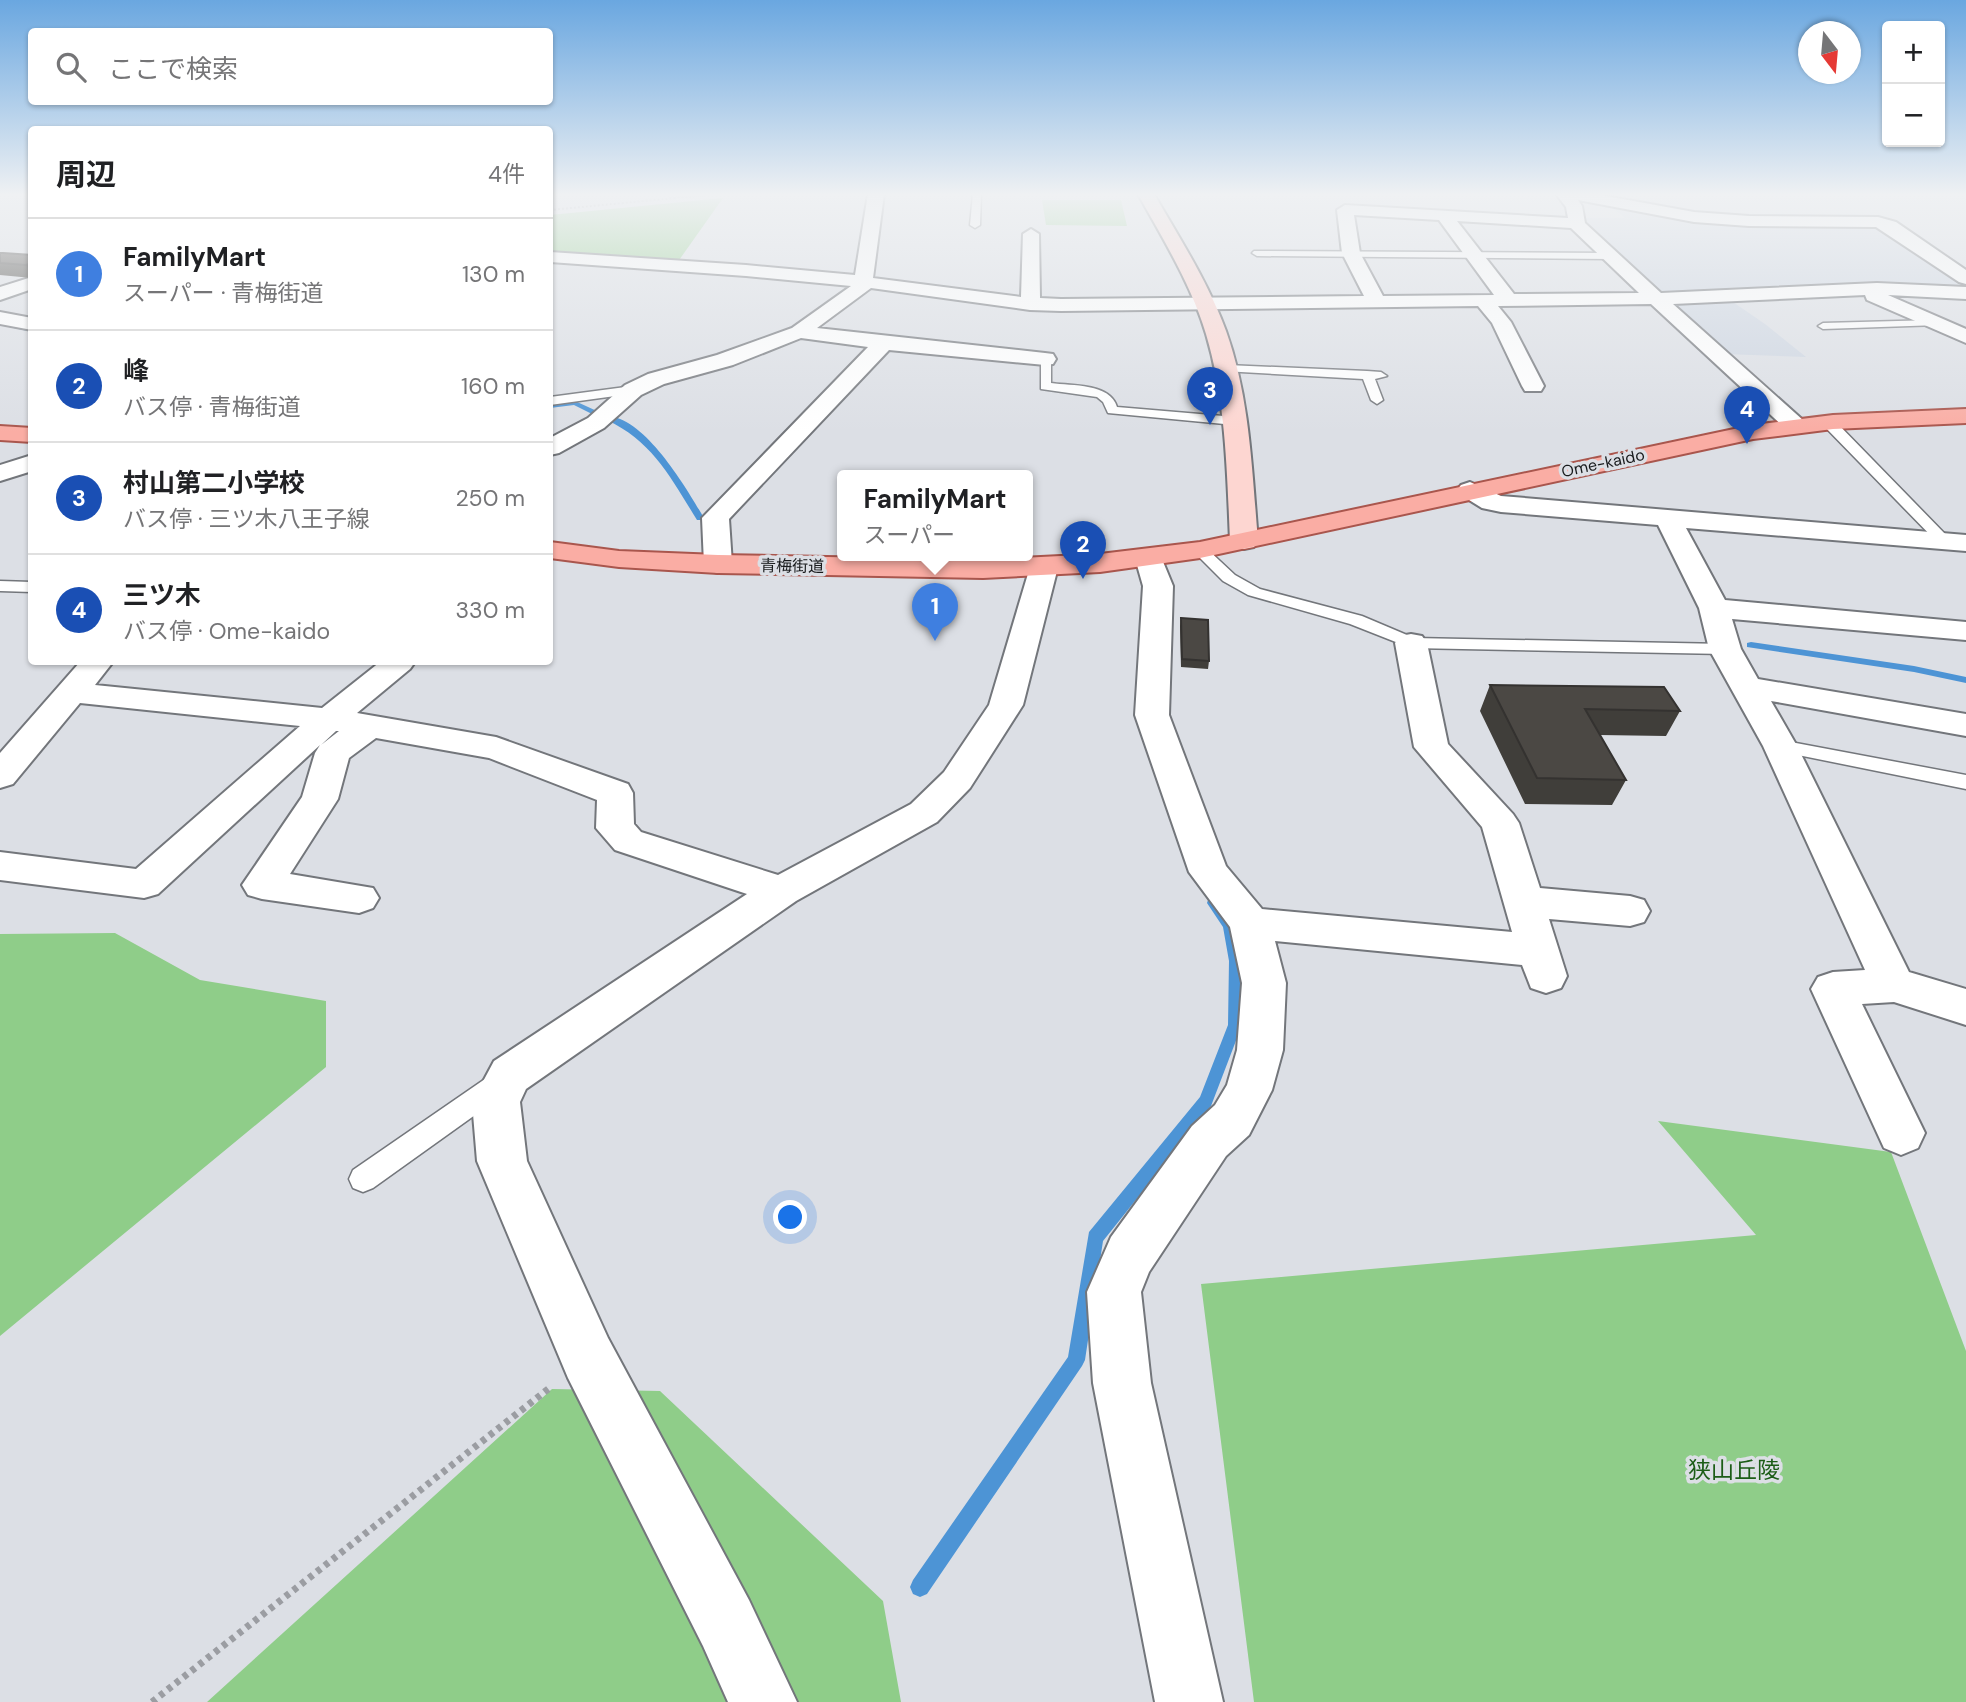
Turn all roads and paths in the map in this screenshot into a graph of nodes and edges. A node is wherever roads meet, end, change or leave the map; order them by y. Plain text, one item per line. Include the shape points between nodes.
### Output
1 (779, 273) edge
2 (865, 273) edge
3 (1030, 273) edge
4 (1191, 273) edge
5 (1362, 273) edge
6 (1489, 273) edge
7 (1629, 273) edge
8 (864, 282) junction
9 (28, 284) edge
10 (1863, 290) junction
11 (1966, 293) edge
12 (0, 294) edge
13 (1656, 299) junction
14 (1376, 300) junction
15 (1483, 300) junction
16 (1508, 300) junction
17 (1030, 304) junction
18 (1206, 304) junction
19 (0, 318) edge
20 (28, 323) edge
21 (1935, 323) junction
22 (1823, 326) dead end
23 (800, 332) junction
24 (1966, 337) edge
25 (884, 343) junction
26 (1045, 359) joint
27 (1227, 369) junction
28 (1533, 386) dead end
29 (633, 390) junction
30 (1377, 400) dead end
31 (553, 401) edge
32 (1966, 416) edge
33 (1235, 421) junction
34 (1828, 422) junction
35 (1796, 426) junction
36 (0, 433) edge
37 (28, 435) edge
38 (553, 447) edge
39 (28, 463) edge
40 (0, 473) edge
41 (1470, 491) junction
42 (1668, 518) junction
43 (1244, 541) junction
44 (1955, 542) edge
45 (553, 550) edge
46 (1200, 550) junction
47 (1149, 558) junction
48 (718, 564) junction
49 (1044, 567) junction
50 (0, 586) edge
51 (28, 587) edge
52 (1714, 608) junction
53 (1966, 631) edge
54 (1411, 643) junction
55 (1725, 649) junction
56 (94, 665) edge
57 (395, 665) edge
58 (1748, 687) junction
59 (71, 692) junction
60 (329, 719) junction
61 (1966, 725) edge
62 (369, 726) junction
63 (1780, 746) junction
64 (0, 776) edge
65 (1966, 782) edge
66 (0, 866) edge
67 (782, 891) junction
68 (359, 898) dead end
69 (1524, 902) junction
70 (1630, 911) dead end
71 (1250, 923) junction
72 (1894, 985) junction
73 (1966, 1007) edge
74 (510, 1076) junction
75 (1901, 1133) dead end
76 (363, 1179) dead end
77 (588, 1357) junction
78 (152, 1702) edge
79 (764, 1702) edge
80 (1189, 1702) edge

1 - 8 street
2 - 8 street
3 - 17 street
4 - 18 main road
5 - 14 street
6 - 16 street
7 - 13 street
8 - 17 street
8 - 23 street
9 - 12 street
10 - 11 street
10 - 13 street
10 - 21 street
13 - 16 street
13 - 35 street
14 - 15 street
14 - 18 street
15 - 16 street
15 - 28 street via 1502,322
17 - 18 street
18 - 27 main road
19 - 20 street
21 - 22 lane
21 - 24 street
23 - 25 street
23 - 29 street
25 - 26 street
25 - 48 street via 715,518
26 - 33 lane via 1045,386 1101,394 1112,410
27 - 30 lane via 1374,375
27 - 33 main road
29 - 31 lane
29 - 38 street via 596,423
32 - 34 main road, Ome-kaido
33 - 43 main road
34 - 35 main road, Ome-kaido
34 - 44 lane
35 - 41 main road, Ome-kaido
36 - 37 main road
39 - 40 street
41 - 42 street via 1501,504
41 - 43 main road, Ome-kaido
42 - 44 street
42 - 52 street
43 - 46 main road, 青梅街道
45 - 48 main road, 青梅街道
46 - 47 main road, 青梅街道
46 - 54 lane via 1229,578 1254,592 1356,620
47 - 49 main road, 青梅街道
47 - 71 street via 1158,586 1152,715 1209,872
48 - 49 main road, 青梅街道
49 - 67 street via 1006,705 957,780 924,813
50 - 51 lane
52 - 53 street
52 - 55 street
54 - 55 lane
54 - 69 street via 1431,747 1500,822
55 - 58 street
56 - 59 street
57 - 60 street
58 - 61 street
58 - 63 street
59 - 60 street
59 - 64 street
60 - 62 street
60 - 66 street via 144,884
62 - 67 street via 496,748 615,793 615,828 628,841
62 - 68 street via 333,753 320,799 262,886
63 - 65 lane
63 - 72 street
67 - 74 street
69 - 70 street
69 - 71 street via 1543,964
71 - 80 street via 1265,983 1260,1051 1250,1090 1232,1120 1209,1140 1130,1255 1114,1292 1122,1383
72 - 73 street
72 - 75 street via 1833,989
74 - 76 lane
74 - 77 street via 496,1102 502,1161
77 - 78 path
77 - 79 street

